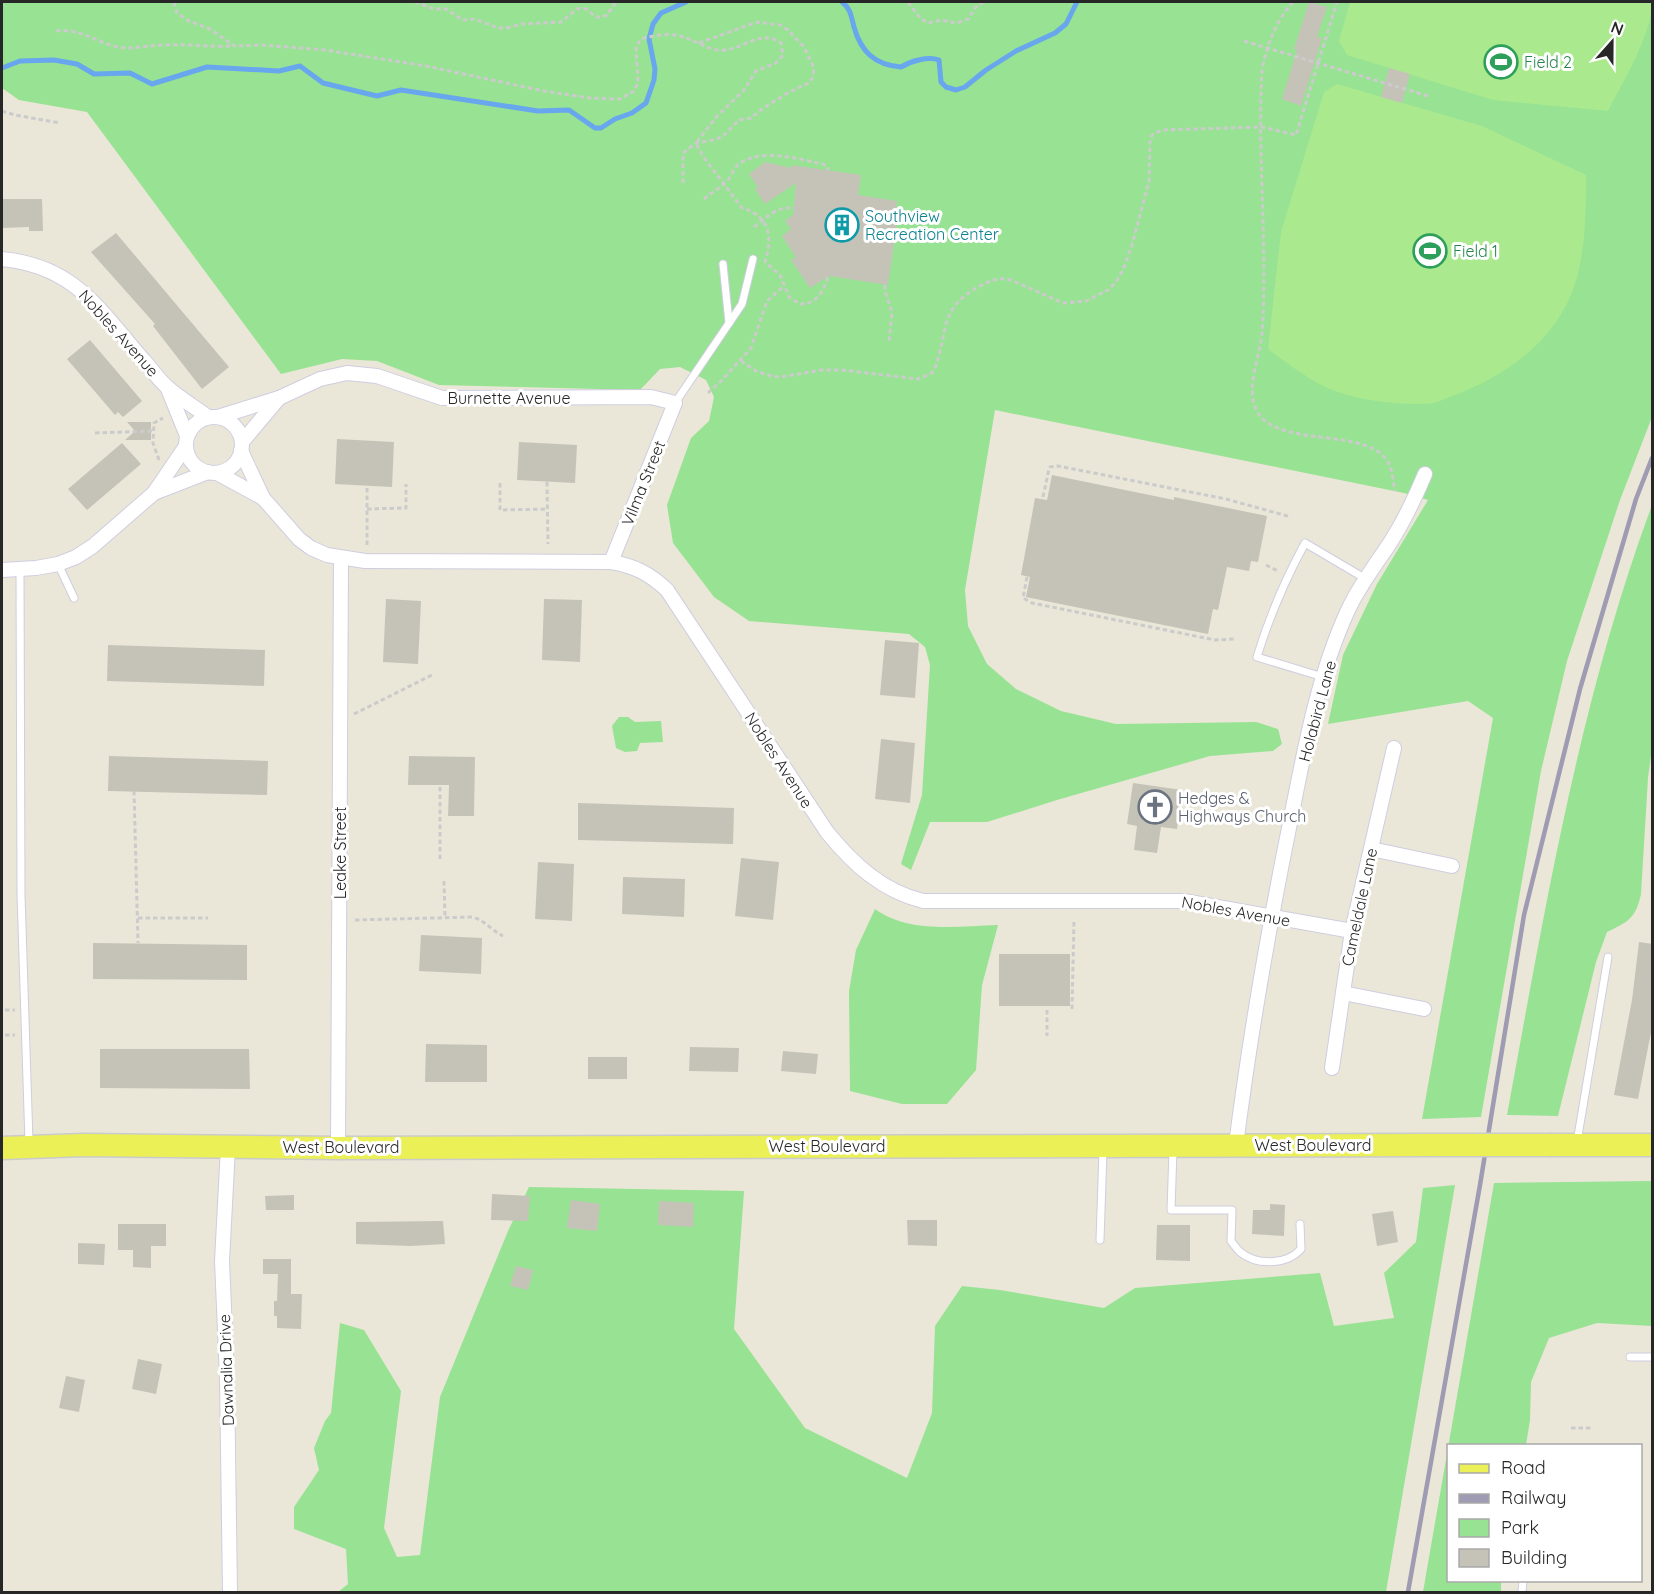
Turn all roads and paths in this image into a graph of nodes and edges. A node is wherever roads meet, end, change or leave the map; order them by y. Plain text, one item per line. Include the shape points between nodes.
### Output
1 (174, 2) edge
2 (415, 2) edge
3 (616, 2) edge
4 (908, 2) edge
5 (983, 2) edge
6 (1293, 2) edge
7 (1337, 2) edge
8 (56, 31) dead end
9 (1244, 41) dead end
10 (699, 43) junction
11 (235, 46) junction
12 (1267, 48) junction
13 (1318, 63) junction
14 (1428, 96) dead end
15 (2, 111) edge
16 (60, 123) dead end
17 (1262, 127) junction
18 (696, 143) junction
19 (828, 170) dead end
20 (683, 183) dead end
21 (724, 184) junction
22 (704, 199) dead end
23 (794, 208) dead end
24 (762, 221) junction
25 (754, 227) dead end
26 (2, 259) edge
27 (753, 259) dead end
28 (723, 264) dead end
29 (828, 276) dead end
30 (885, 285) dead end
31 (784, 286) junction
32 (729, 323) junction
33 (889, 342) dead end
34 (741, 361) junction
35 (167, 387) junction
36 (708, 393) dead end
37 (279, 398) junction
38 (675, 403) junction
39 (213, 417) junction
40 (163, 418) dead end
41 (153, 431) junction
42 (95, 433) dead end
43 (186, 441) junction
44 (242, 446) junction
45 (160, 462) dead end
46 (213, 472) junction
47 (1425, 474) dead end
48 (547, 482) dead end
49 (500, 483) dead end
50 (406, 484) dead end
51 (367, 486) dead end
52 (1395, 491) dead end
53 (154, 493) junction
54 (1043, 497) dead end
55 (262, 498) junction
56 (367, 509) junction
57 (548, 509) junction
58 (1291, 518) dead end
59 (366, 544) dead end
60 (548, 544) dead end
61 (341, 559) junction
62 (611, 562) junction
63 (58, 564) junction
64 (21, 569) junction
65 (2, 570) edge
66 (1027, 577) dead end
67 (1366, 579) junction
68 (74, 598) dead end
69 (1236, 639) dead end
70 (432, 675) dead end
71 (1323, 677) junction
72 (350, 716) dead end
73 (1394, 748) dead end
74 (440, 787) dead end
75 (134, 791) dead end
76 (1371, 849) junction
77 (440, 859) dead end
78 (1452, 866) dead end
79 (444, 881) dead end
80 (137, 918) junction
81 (208, 918) dead end
82 (445, 918) junction
83 (1272, 918) junction
84 (350, 921) dead end
85 (1074, 921) dead end
86 (1352, 931) junction
87 (503, 936) dead end
88 (138, 943) dead end
89 (1608, 957) dead end
90 (1343, 993) junction
91 (1072, 1009) dead end
92 (1424, 1009) dead end
93 (1047, 1010) dead end
94 (1047, 1036) dead end
95 (1332, 1068) dead end
96 (1103, 1145) junction
97 (1173, 1145) junction
98 (1236, 1145) junction
99 (1577, 1145) junction
100 (1653, 1145) edge
101 (228, 1147) junction
102 (2, 1148) edge
103 (29, 1148) junction
104 (338, 1148) junction
105 (1300, 1224) dead end
106 (1100, 1240) dead end
107 (1630, 1357) dead end
108 (1653, 1357) edge
109 (1571, 1428) dead end
110 (1591, 1428) dead end
111 (230, 1593) edge

1 - 11 path via 177,13
2 - 3 path via 498,28 561,22 581,8 601,17
4 - 5 path via 928,23 968,19
6 - 12 path via 1276,24
7 - 13 path
8 - 11 path via 67,29 127,48
9 - 12 path
10 - 11 path via 683,36 659,34 641,39 636,47 638,83 634,91 620,99 544,91 324,50
10 - 18 path via 724,50 752,39 776,39 781,43 783,56 750,78 744,90
10 - 18 path via 757,22 780,25 804,47 814,68 809,83 751,118 739,120 723,136
12 - 13 path
12 - 17 path via 1261,75
13 - 14 path
13 - 17 path via 1296,135
15 - 16 path
17 - 34 path via 1152,135 1149,181 1132,245 1116,282 1098,296 1063,303 1004,279 987,282 953,307 946,319 935,368 925,377 908,379 842,370 771,376
17 - 52 path via 1262,334 1252,388 1255,406 1272,426 1377,451 1390,465
18 - 20 path via 683,153
18 - 21 path
19 - 21 path via 823,164 767,156 738,165
21 - 22 path
21 - 24 path via 742,208
23 - 24 path via 781,208
24 - 25 path
24 - 31 path via 770,239 765,262 780,275
26 - 35 street, Nobles Avenue via 41,267 80,289
27 - 32 lane via 742,304
28 - 32 lane
29 - 31 path via 819,297 806,304 794,302
30 - 33 path via 892,312
31 - 34 path via 767,301 751,348
32 - 38 lane
34 - 36 path
35 - 39 street, Nobles Avenue
35 - 43 street, Nobles Avenue
37 - 38 street, Burnette Avenue via 320,379 347,373 377,376 442,398 651,398
37 - 39 street, Burnette Avenue
37 - 44 street, Burnette Avenue
38 - 62 street, Vilma Street
39 - 43 street via 191,427
39 - 44 street via 235,426
40 - 41 path via 154,423
41 - 42 path
41 - 45 path
43 - 46 street via 193,464
43 - 53 street
44 - 46 street via 233,466
44 - 55 street, Nobles Avenue
46 - 53 street
46 - 55 street, Nobles Avenue
47 - 67 street, Holabird Lane via 1401,523
48 - 57 path
49 - 57 path via 500,510
50 - 56 path via 406,508
51 - 56 path
53 - 63 street via 93,546
54 - 58 path via 1049,469 1058,466 1226,499
55 - 61 street, Nobles Avenue via 299,539
56 - 59 path
57 - 60 path
61 - 62 street, Nobles Avenue
61 - 104 street, Leake Street
62 - 83 street, Nobles Avenue via 637,568 667,590 826,832 863,871 886,887 923,901 1177,900
63 - 64 street
63 - 68 lane
64 - 65 street
64 - 103 lane via 21,896
66 - 69 path via 1023,598 1032,603 1215,640
67 - 71 street, Holabird Lane via 1349,608
67 - 71 lane via 1305,543 1287,576 1257,657
70 - 72 path
71 - 83 street, Holabird Lane via 1309,728
73 - 76 street, Cameldale Lane
74 - 77 path
75 - 80 path
76 - 78 street
76 - 86 street, Cameldale Lane
79 - 82 path
80 - 81 path
80 - 88 path
82 - 84 path
82 - 87 path via 479,919
83 - 86 street, Nobles Avenue
83 - 98 street, Holabird Lane
85 - 91 path
86 - 90 street, Cameldale Lane
89 - 99 lane
90 - 92 street
90 - 95 street, Cameldale Lane
93 - 94 path
96 - 97 main road, West Boulevard
96 - 104 main road, West Boulevard
96 - 106 lane
97 - 98 main road, West Boulevard
97 - 105 lane via 1171,1210 1232,1210 1231,1241 1240,1253 1256,1260 1278,1262 1294,1257 1301,1249
98 - 99 main road, West Boulevard, bridge
99 - 100 main road, West Boulevard
101 - 103 main road, West Boulevard
101 - 104 main road, West Boulevard
101 - 111 street, Dawnalia Drive via 222,1261
102 - 103 main road, West Boulevard
107 - 108 lane
109 - 110 path

